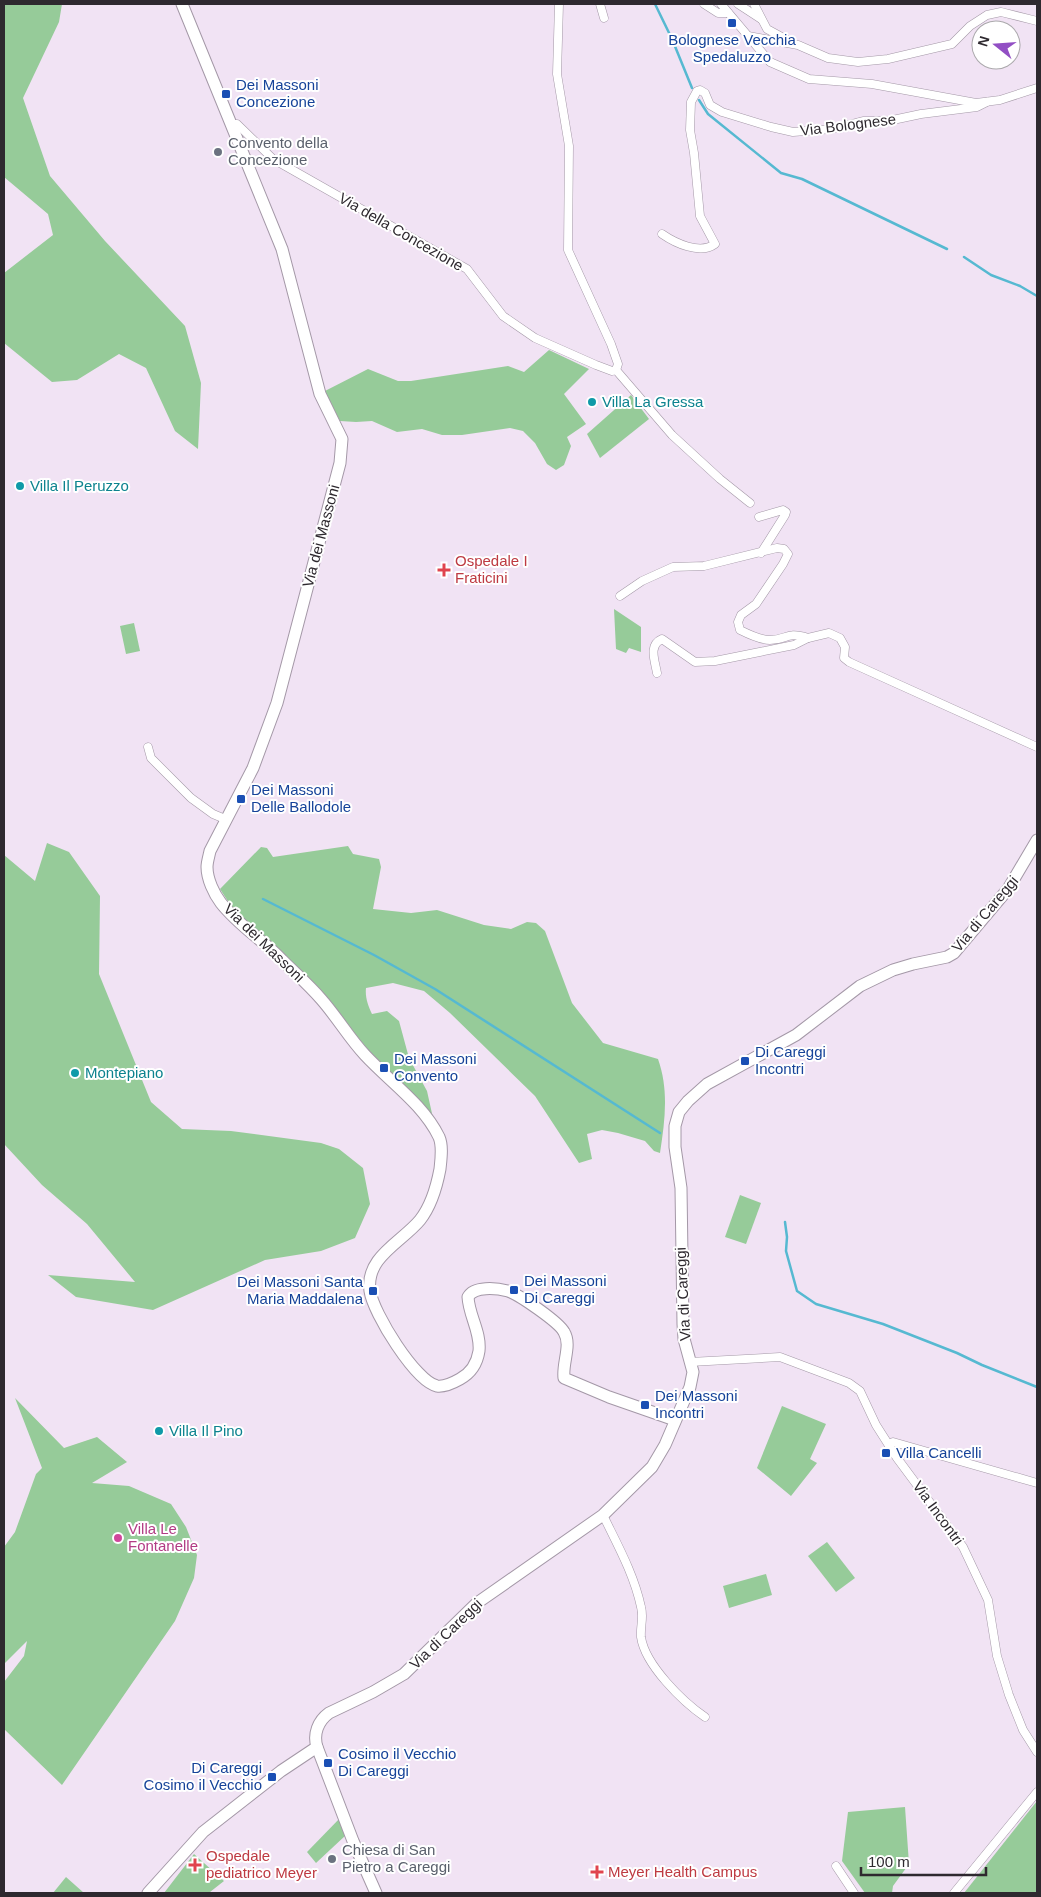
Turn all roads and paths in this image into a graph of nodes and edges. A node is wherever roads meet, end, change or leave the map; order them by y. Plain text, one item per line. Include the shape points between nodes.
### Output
1 (182, 4) edge
2 (559, 4) edge
3 (600, 4) edge
4 (704, 4) edge
5 (721, 4) edge
6 (738, 4) edge
7 (754, 4) edge
8 (728, 13) junction
9 (604, 18) dead end
10 (760, 19) junction
11 (1037, 21) edge
12 (748, 36) junction
13 (798, 45) junction
14 (1037, 88) edge
15 (987, 102) junction
16 (232, 124) junction
17 (662, 234) dead end
18 (616, 370) junction
19 (750, 503) dead end
20 (758, 517) dead end
21 (761, 553) junction
22 (620, 596) dead end
23 (808, 638) junction
24 (657, 673) dead end
25 (148, 747) dead end
26 (1037, 747) edge
27 (225, 819) junction
28 (1037, 840) edge
29 (690, 1362) junction
30 (676, 1420) junction
31 (889, 1444) junction
32 (1037, 1483) edge
33 (603, 1514) junction
34 (706, 1717) dead end
35 (317, 1747) junction
36 (1037, 1752) edge
37 (1037, 1792) edge
38 (836, 1866) dead end
39 (148, 1893) edge
40 (376, 1893) edge
41 (854, 1893) edge
42 (954, 1893) edge

1 - 16 street, Via dei Massoni
2 - 18 street via 556,74 569,146 568,250 611,344 618,364
3 - 9 street
4 - 8 street, Via Bolognese via 718,13
5 - 8 street, Via Bolognese
6 - 10 street
7 - 10 street
8 - 12 street, Via Bolognese
10 - 13 street via 767,29
11 - 13 street via 1001,12 986,15 952,44 858,62 828,58
12 - 13 street
12 - 15 street, Via Bolognese via 770,62 809,79 872,84 976,103
14 - 15 street, Via Bolognese
15 - 17 street, Via Bolognese via 977,107 888,121 863,121 832,129 794,132 722,112 710,105 705,93 696,91 691,102 690,130 700,216 714,244 709,249 685,246
16 - 18 street, Via della Concezione via 237,124 273,159 467,269 503,316 535,338 596,365
16 - 27 street, Via dei Massoni via 282,249 320,394 342,439 340,462 277,703 253,768
18 - 19 street via 672,435
20 - 21 street via 786,512
21 - 22 street via 704,566 674,567 642,581
21 - 23 street via 784,548 788,554 756,604 740,615 740,630 770,640 794,634
23 - 24 street via 794,645 695,662 662,639 653,649
23 - 26 street via 828,633 840,638 844,658 849,662
25 - 27 street via 151,758 191,798
27 - 30 street, Via dei Massoni via 210,851 207,867 220,903 321,999 365,1055 413,1102 441,1140 442,1159 431,1200 420,1220 378,1260 370,1281 378,1313 403,1354 418,1373 436,1386 446,1386 460,1379 472,1370 479,1350 469,1295 480,1289 507,1290 564,1330 567,1338 564,1378
28 - 29 street, Via di Careggi via 1008,889 954,954 893,970 860,986 796,1035 707,1084 679,1112 675,1147 681,1188 684,1339
29 - 30 street, Via di Careggi via 694,1372
29 - 31 street, Via Incontri via 780,1357 849,1383 860,1391
30 - 33 street, Via di Careggi via 652,1467
31 - 32 street via 893,1442
31 - 36 street, Via Incontri via 964,1547 988,1600 997,1656 1009,1695 1023,1730
33 - 34 street via 627,1563 642,1608 641,1638 650,1660 663,1678
33 - 35 street, Via di Careggi via 477,1602 404,1674 329,1713 318,1727
35 - 39 street via 203,1832
35 - 40 street
37 - 42 street
38 - 41 street

